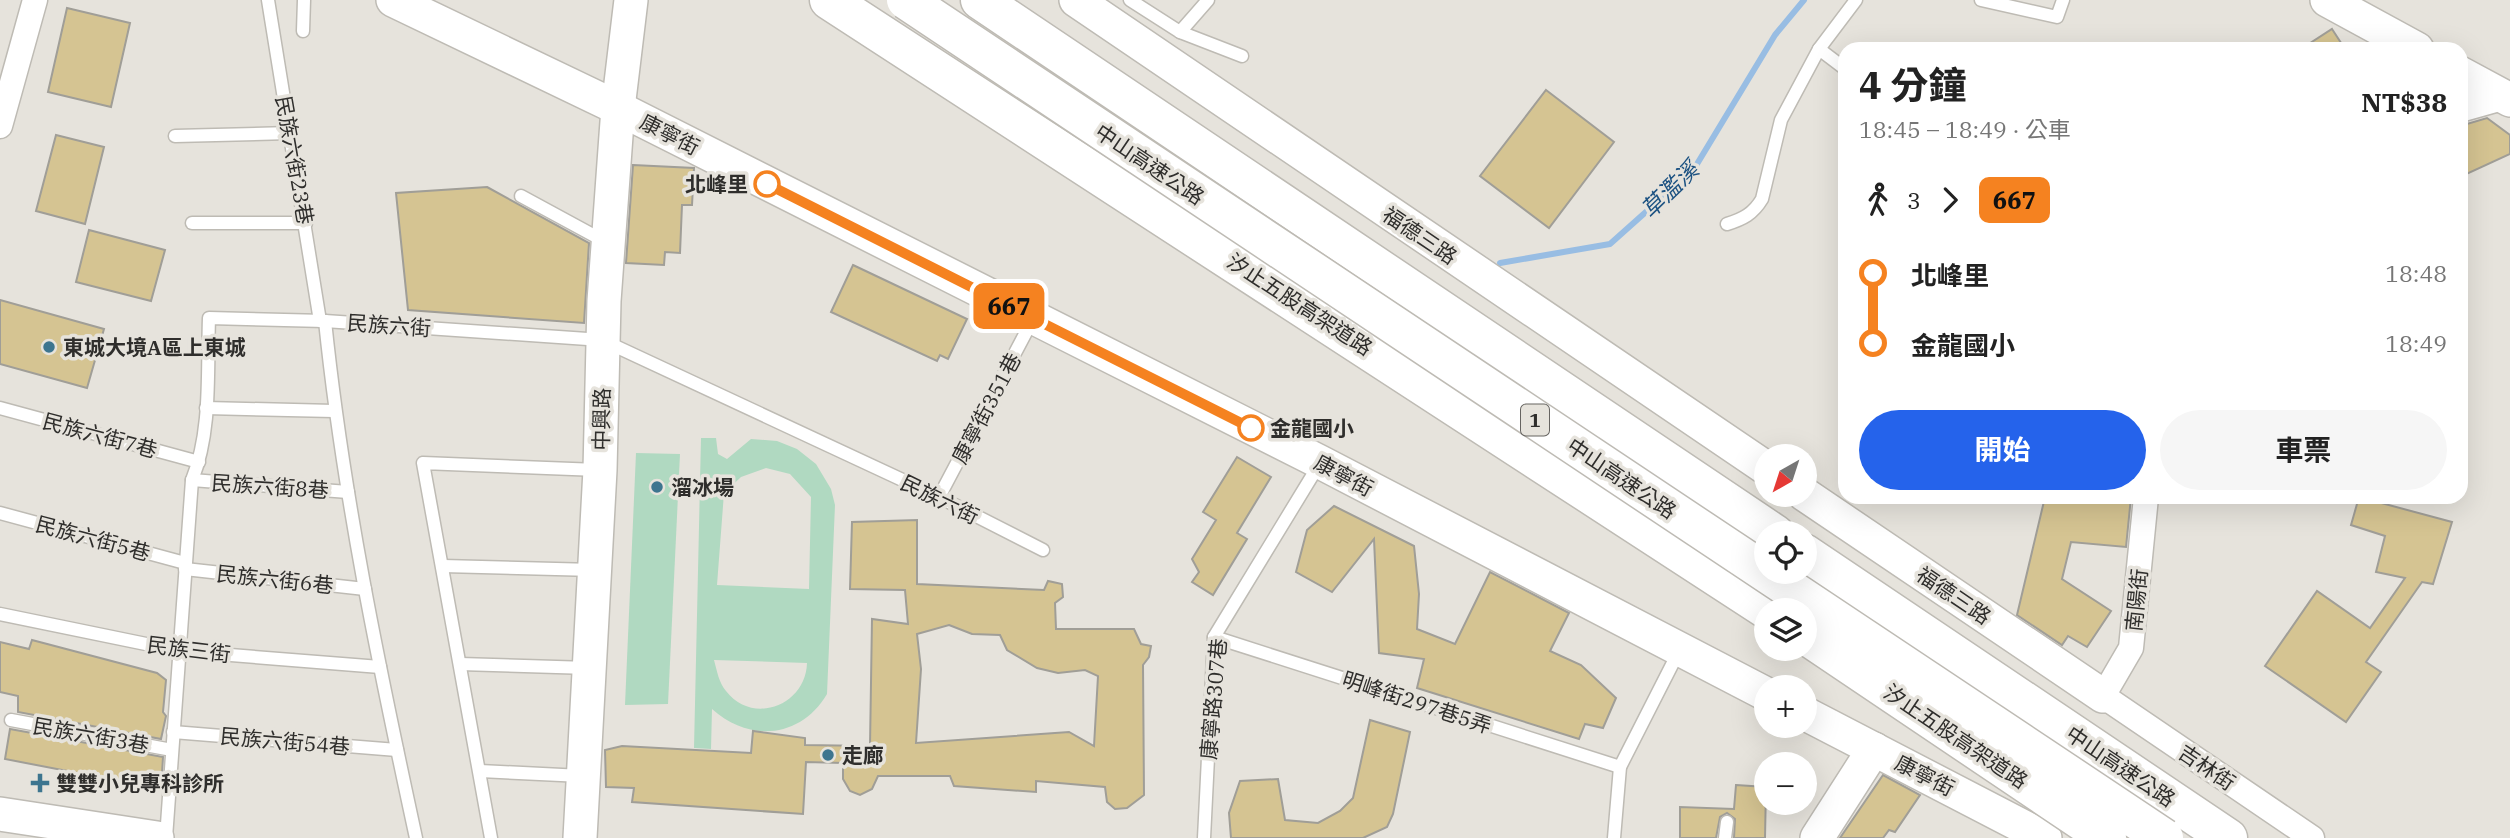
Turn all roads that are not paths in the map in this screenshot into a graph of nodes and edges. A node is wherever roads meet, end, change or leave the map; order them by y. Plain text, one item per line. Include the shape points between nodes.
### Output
1 (35, 0) edge
2 (268, 0) edge
3 (304, 0) edge
4 (393, 0) edge
5 (631, 0) edge
6 (829, 0) edge
7 (906, 0) edge
8 (980, 0) edge
9 (1076, 0) edge
10 (1130, 0) edge
11 (1208, 0) edge
12 (1856, 0) edge
13 (1981, 0) edge
14 (2063, 0) edge
15 (2327, 0) edge
16 (303, 31) dead end
17 (1180, 32) junction
18 (2404, 42) edge
19 (1819, 49) junction
20 (1242, 56) dead end
21 (1838, 63) edge
22 (2468, 77) edge
23 (2509, 98) edge
24 (618, 108) junction
25 (2468, 108) edge
26 (2, 114) edge
27 (290, 132) junction
28 (175, 136) dead end
29 (521, 195) dead end
30 (192, 223) dead end
31 (306, 223) junction
32 (1727, 224) dead end
33 (608, 242) junction
34 (1033, 318) junction
35 (322, 321) junction
36 (602, 340) junction
37 (0, 408) edge
38 (206, 408) junction
39 (334, 411) junction
40 (1754, 460) edge
41 (200, 462) junction
42 (1320, 462) junction
43 (600, 470) junction
44 (192, 480) junction
45 (348, 492) junction
46 (939, 497) junction
47 (1817, 503) edge
48 (2145, 504) edge
49 (0, 513) edge
50 (1756, 521) edge
51 (1043, 550) dead end
52 (1817, 563) edge
53 (185, 566) junction
54 (443, 566) junction
55 (594, 570) junction
56 (365, 589) junction
57 (1754, 601) edge
58 (0, 614) edge
59 (1214, 636) junction
60 (1817, 643) edge
61 (180, 651) junction
62 (1679, 651) junction
63 (460, 664) junction
64 (380, 667) junction
65 (589, 668) junction
66 (1754, 688) edge
67 (2103, 696) junction
68 (11, 720) dead end
69 (1817, 720) edge
70 (173, 732) junction
71 (1874, 748) junction
72 (172, 750) junction
73 (397, 750) junction
74 (1620, 768) junction
75 (480, 771) junction
76 (583, 776) junction
77 (0, 814) edge
78 (1727, 822) dead end
79 (2034, 835) edge
80 (156, 838) edge
81 (166, 838) edge
82 (416, 838) edge
83 (491, 838) edge
84 (580, 838) edge
85 (1204, 838) edge
86 (1614, 838) edge
87 (1725, 838) edge
88 (1816, 838) edge
89 (2107, 838) edge
90 (2164, 838) edge
91 (2228, 838) edge
92 (2312, 838) edge

1 - 26 street
2 - 27 lane, 民族六街23巷
3 - 16 lane
4 - 24 street, 康寧街
5 - 24 street, 中興路
6 - 57 highway, 汐止五股高架道路 / 1
7 - 90 highway, 中山高速公路 / 1, bridge
8 - 50 highway, 中山高速公路 / 1
9 - 40 street, 福德三路
10 - 17 lane
11 - 17 lane
12 - 19 lane
13 - 14 lane via 2057,17
15 - 18 street
17 - 20 lane
19 - 21 lane
19 - 32 lane via 1782,120 1762,199 1744,218
22 - 23 street
23 - 25 street
24 - 33 street, 中興路
24 - 34 street, 康寧街
27 - 28 lane
27 - 31 lane, 民族六街23巷
29 - 33 lane
30 - 31 lane
31 - 35 lane, 民族六街23巷
33 - 36 street, 中興路
34 - 42 street, 康寧街
34 - 46 lane, 康寧街351巷
35 - 36 lane, 民族六街
35 - 38 lane, 民族六街 via 209,318
35 - 39 lane, 民族六街23巷
36 - 43 street, 中興路
36 - 46 lane, 民族六街
37 - 41 lane, 民族六街7巷
38 - 39 lane
38 - 41 lane, 民族六街
39 - 45 lane, 民族六街23巷
41 - 44 lane, 民族六街
42 - 59 lane, 康寧路307巷
42 - 62 street, 康寧街
43 - 54 lane via 423,463
43 - 55 street, 中興路
44 - 45 lane, 民族六街8巷
44 - 53 lane, 民族六街
45 - 56 lane, 民族六街23巷
46 - 51 lane, 民族六街
47 - 67 street, 福德三路
48 - 67 street, 南陽街 via 2131,648
49 - 53 lane, 民族六街5巷
52 - 91 highway, 中山高速公路
53 - 56 lane, 民族六街6巷
53 - 61 lane, 民族六街
54 - 55 lane
54 - 63 lane
55 - 65 street, 中興路
56 - 64 lane, 民族六街23巷
58 - 61 lane, 民族三街
59 - 74 lane, 明峰街297巷5弄
59 - 85 lane, 康寧路307巷
60 - 89 highway, 汐止五股高架道路, bridge
61 - 64 lane, 民族三街
61 - 70 lane, 民族六街
62 - 66 street, 康寧街
62 - 74 lane
63 - 65 lane
63 - 75 lane
64 - 73 lane, 民族六街23巷
65 - 76 street, 中興路
67 - 92 street, 吉林街
68 - 72 lane, 民族六街3巷
69 - 71 street, 康寧街
70 - 72 lane, 民族六街
70 - 73 lane, 民族六街54巷
71 - 79 street, 康寧街
71 - 88 street
72 - 81 lane, 民族六街
73 - 82 lane, 民族六街23巷
74 - 86 lane
75 - 76 lane
75 - 83 lane
76 - 84 street, 中興路
77 - 80 street
78 - 87 lane

